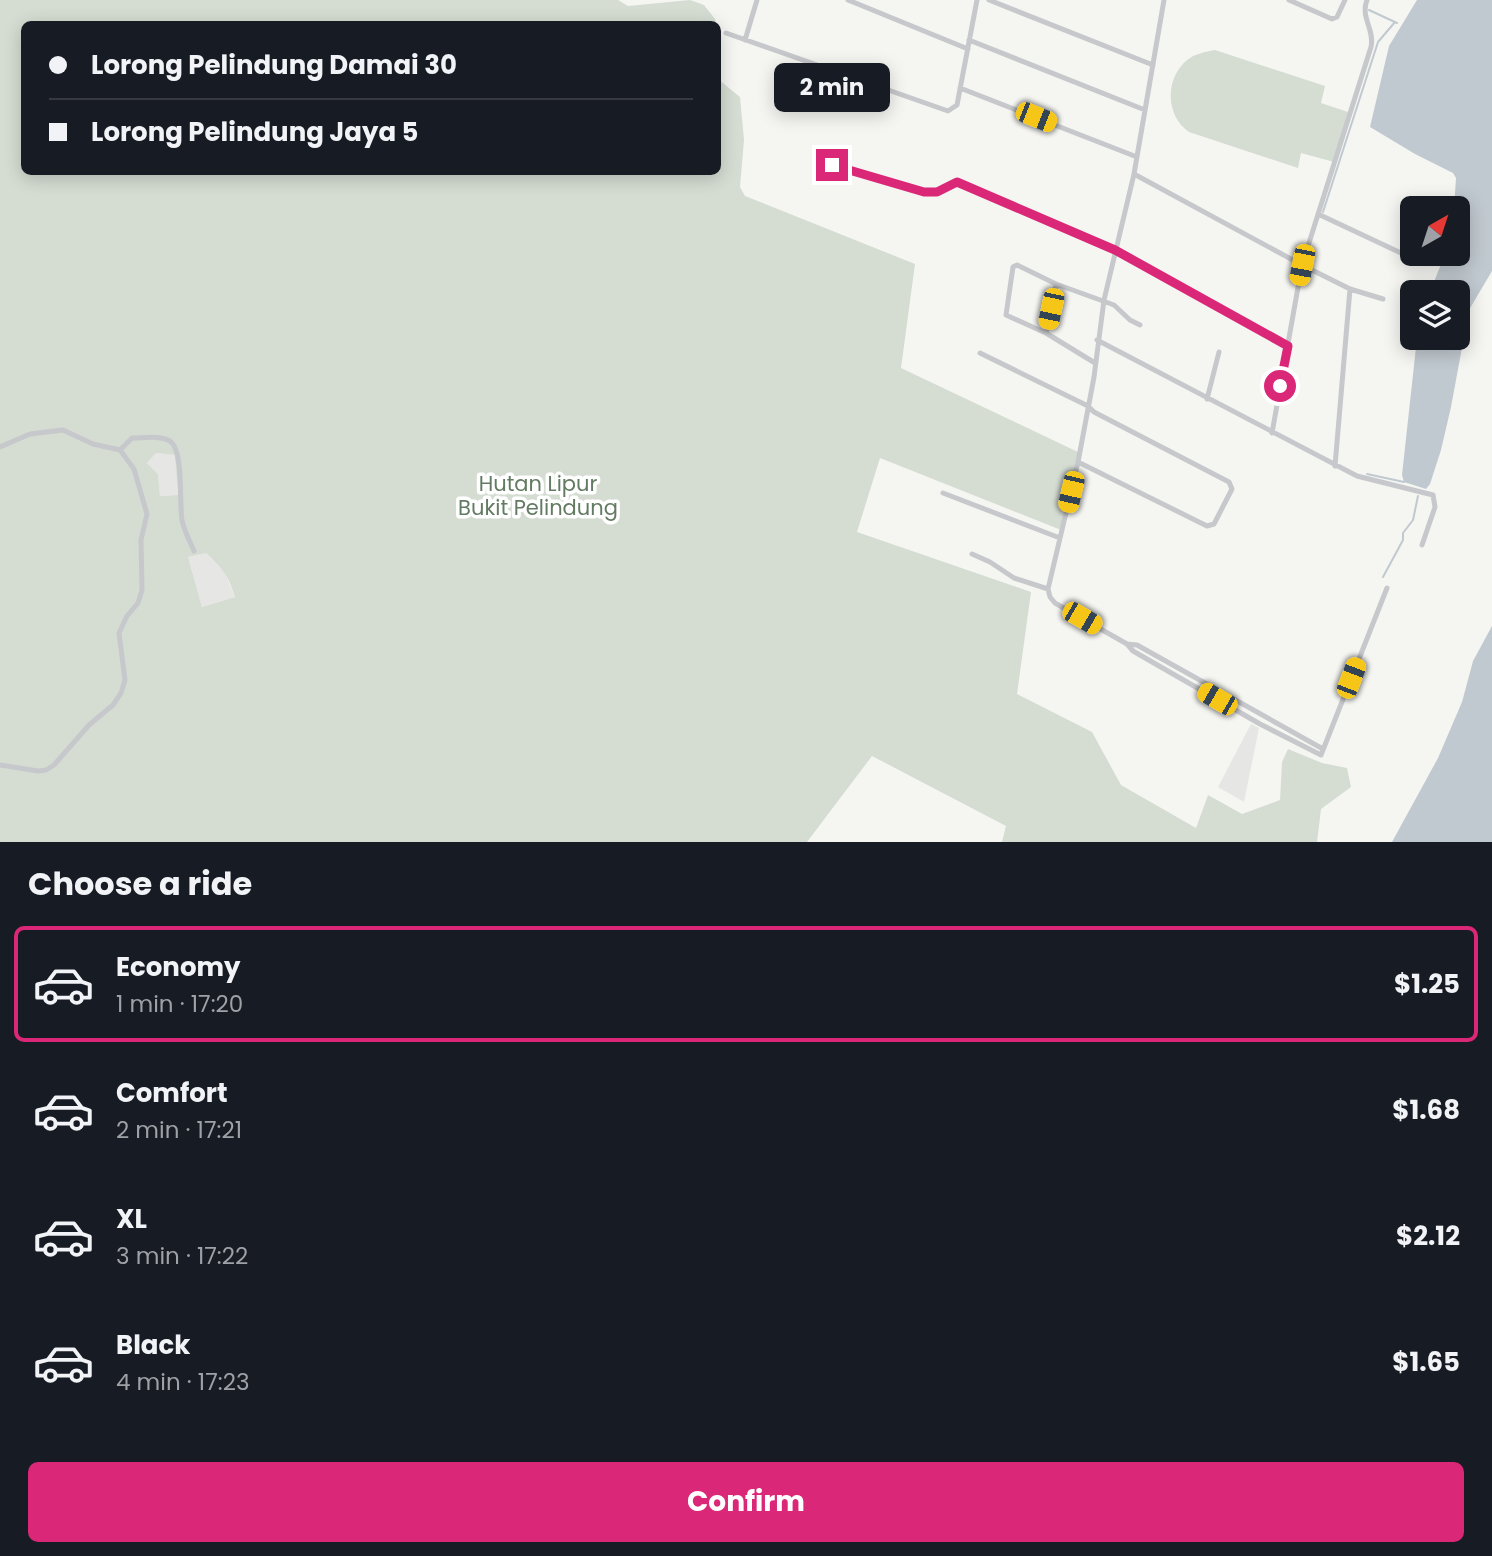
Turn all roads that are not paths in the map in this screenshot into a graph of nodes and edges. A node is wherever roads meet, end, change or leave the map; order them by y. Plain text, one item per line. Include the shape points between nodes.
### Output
1 (757, 0) edge
2 (848, 0) edge
3 (977, 0) edge
4 (989, 0) edge
5 (1164, 0) edge
6 (1289, 0) edge
7 (1345, 0) edge
8 (1367, 0) edge
9 (726, 33) dead end
10 (745, 40) junction
11 (969, 40) junction
12 (968, 48) junction
13 (1153, 65) junction
14 (961, 88) junction
15 (1145, 110) junction
16 (1137, 157) junction
17 (832, 165) dead end
18 (1133, 174) junction
19 (1318, 214) junction
20 (1115, 250) junction
21 (1400, 253) edge
22 (1302, 265) junction
23 (1056, 284) junction
24 (1350, 289) junction
25 (1383, 299) dead end
26 (1104, 300) junction
27 (1140, 326) dead end
28 (1046, 333) junction
29 (1097, 340) junction
30 (1288, 346) junction
31 (1220, 352) dead end
32 (980, 353) dead end
33 (1095, 363) junction
34 (1208, 399) junction
35 (1088, 406) junction
36 (1272, 433) junction
37 (0, 447) edge
38 (120, 450) junction
39 (1078, 462) junction
40 (1335, 466) junction
41 (943, 493) dead end
42 (1060, 538) junction
43 (1422, 545) dead end
44 (194, 551) dead end
45 (972, 554) dead end
46 (1387, 588) dead end
47 (1048, 589) junction
48 (0, 765) edge

1 - 10 street
2 - 12 street
3 - 11 street
4 - 13 street
5 - 13 street
6 - 7 street via 1332,19
8 - 19 street via 1364,12 1373,37 1371,47
9 - 10 street
10 - 14 street via 948,111 957,105
11 - 12 street
11 - 15 street
12 - 14 street
13 - 15 street
14 - 16 street
15 - 16 street
16 - 18 street
17 - 20 street via 924,192 937,192 957,182
18 - 20 street
18 - 22 street
19 - 21 street
19 - 22 street
20 - 26 street
20 - 30 street
22 - 24 street
22 - 30 street
23 - 26 street
23 - 28 street
23 - 28 street via 1015,265 1012,269 1005,314
24 - 25 street
24 - 40 street
26 - 27 street
26 - 29 street
28 - 33 street
29 - 33 street
29 - 34 street
30 - 36 street
31 - 34 street
32 - 35 street
33 - 35 street
34 - 36 street
35 - 39 street
35 - 39 street via 1229,482 1232,489 1212,526 1206,526
36 - 40 street
37 - 38 street via 30,434 62,430
38 - 44 street via 132,438 154,437 175,446 182,520
38 - 48 street via 141,485 147,514 141,541 142,590 119,633 125,680 121,693 46,770
39 - 42 street
40 - 43 street via 1375,482 1433,495 1435,508
41 - 42 street
42 - 47 street
45 - 47 street via 1014,578
46 - 47 street via 1323,749 1055,603

